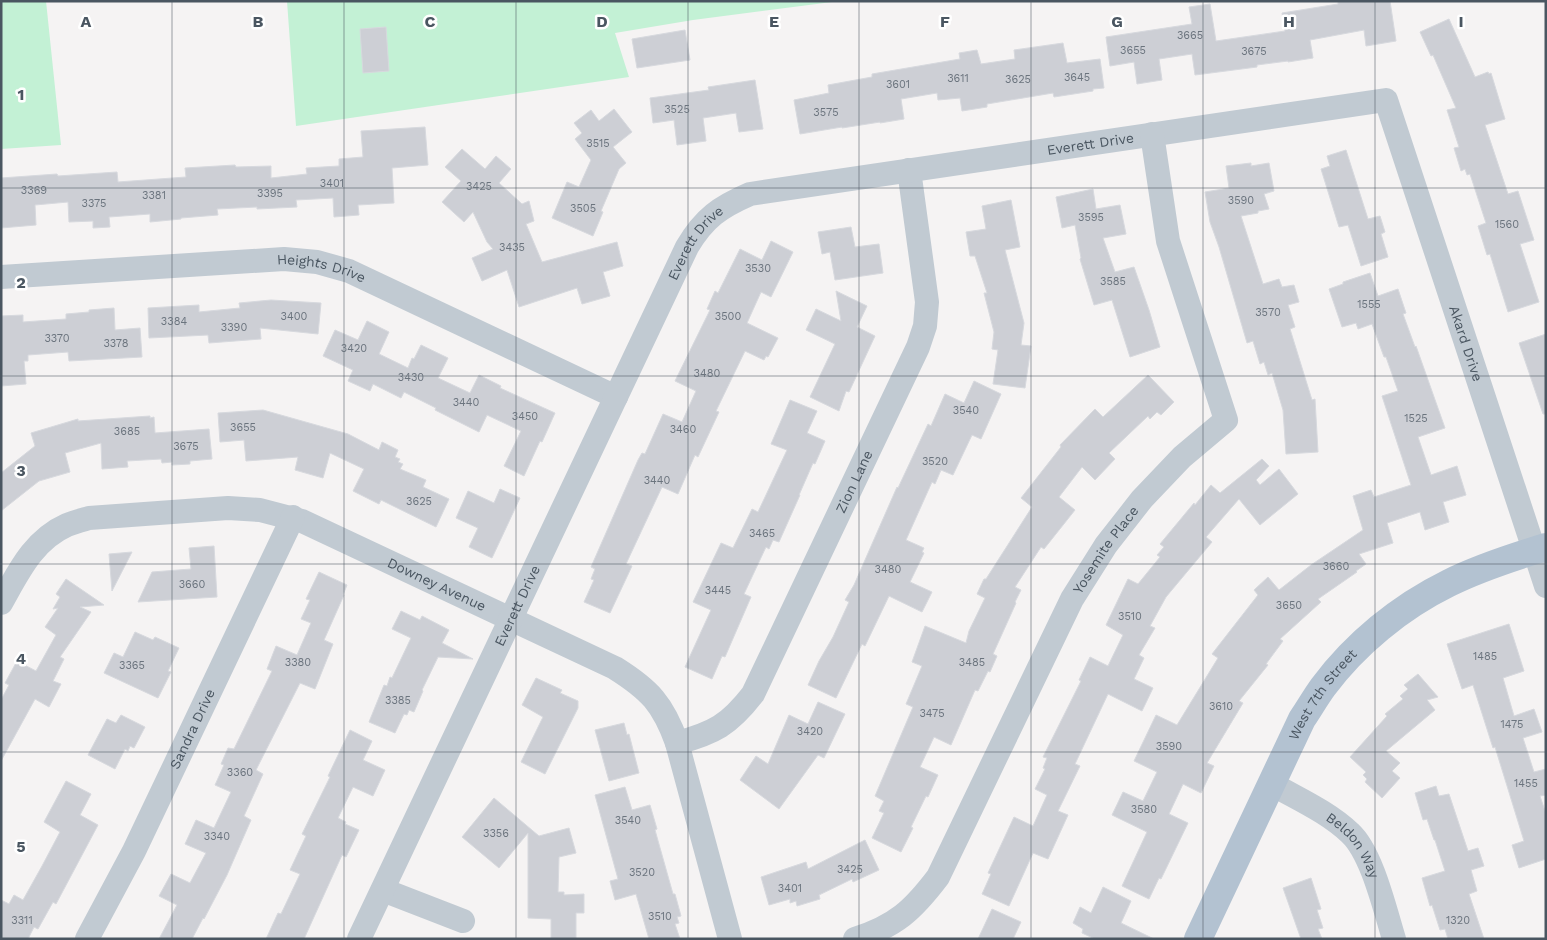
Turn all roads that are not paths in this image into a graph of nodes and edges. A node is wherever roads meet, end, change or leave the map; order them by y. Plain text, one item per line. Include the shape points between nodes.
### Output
1 (1386, 100) joint
2 (1152, 134) junction
3 (909, 170) junction
4 (1, 277) edge
5 (616, 397) junction
6 (293, 518) junction
7 (1540, 549) edge
8 (1546, 586) edge
9 (1, 603) edge
10 (512, 619) junction
11 (677, 742) junction
12 (1272, 784) junction
13 (383, 890) junction
14 (463, 921) dead end
15 (87, 939) edge
16 (359, 939) edge
17 (730, 939) edge
18 (855, 939) edge
19 (1198, 939) edge
20 (1394, 939) edge

1 - 2 street, Everett Drive
1 - 7 street, Akard Drive
2 - 3 street, Everett Drive
2 - 18 street, Yosemite Place via 1168,241 1226,420 1182,457 1142,499 1106,545 1072,599 938,877 921,900 901,917
3 - 5 street, Everett Drive via 750,194 709,217 694,235
3 - 11 street, Zion Lane via 927,302 925,326 918,347 753,694 739,712 720,727
4 - 5 street, Heights Drive via 284,259 317,262 350,271
5 - 10 street, Everett Drive
6 - 9 street, Downey Avenue via 260,510 228,508 89,518 48,536 30,554
6 - 10 street, Downey Avenue
6 - 15 street, Sandra Drive via 134,851
7 - 8 street, Akard Drive
7 - 12 main road, West 7th Street via 1448,583 1418,600 1365,641 1342,664 1302,720
10 - 11 street, Downey Avenue via 637,681 654,698 669,721
10 - 13 street, Everett Drive
11 - 17 street, Downey Avenue
12 - 19 main road, West 7th Street
12 - 20 street, Beldon Way via 1335,820 1352,834 1365,854
13 - 14 street
13 - 16 street, Everett Drive

